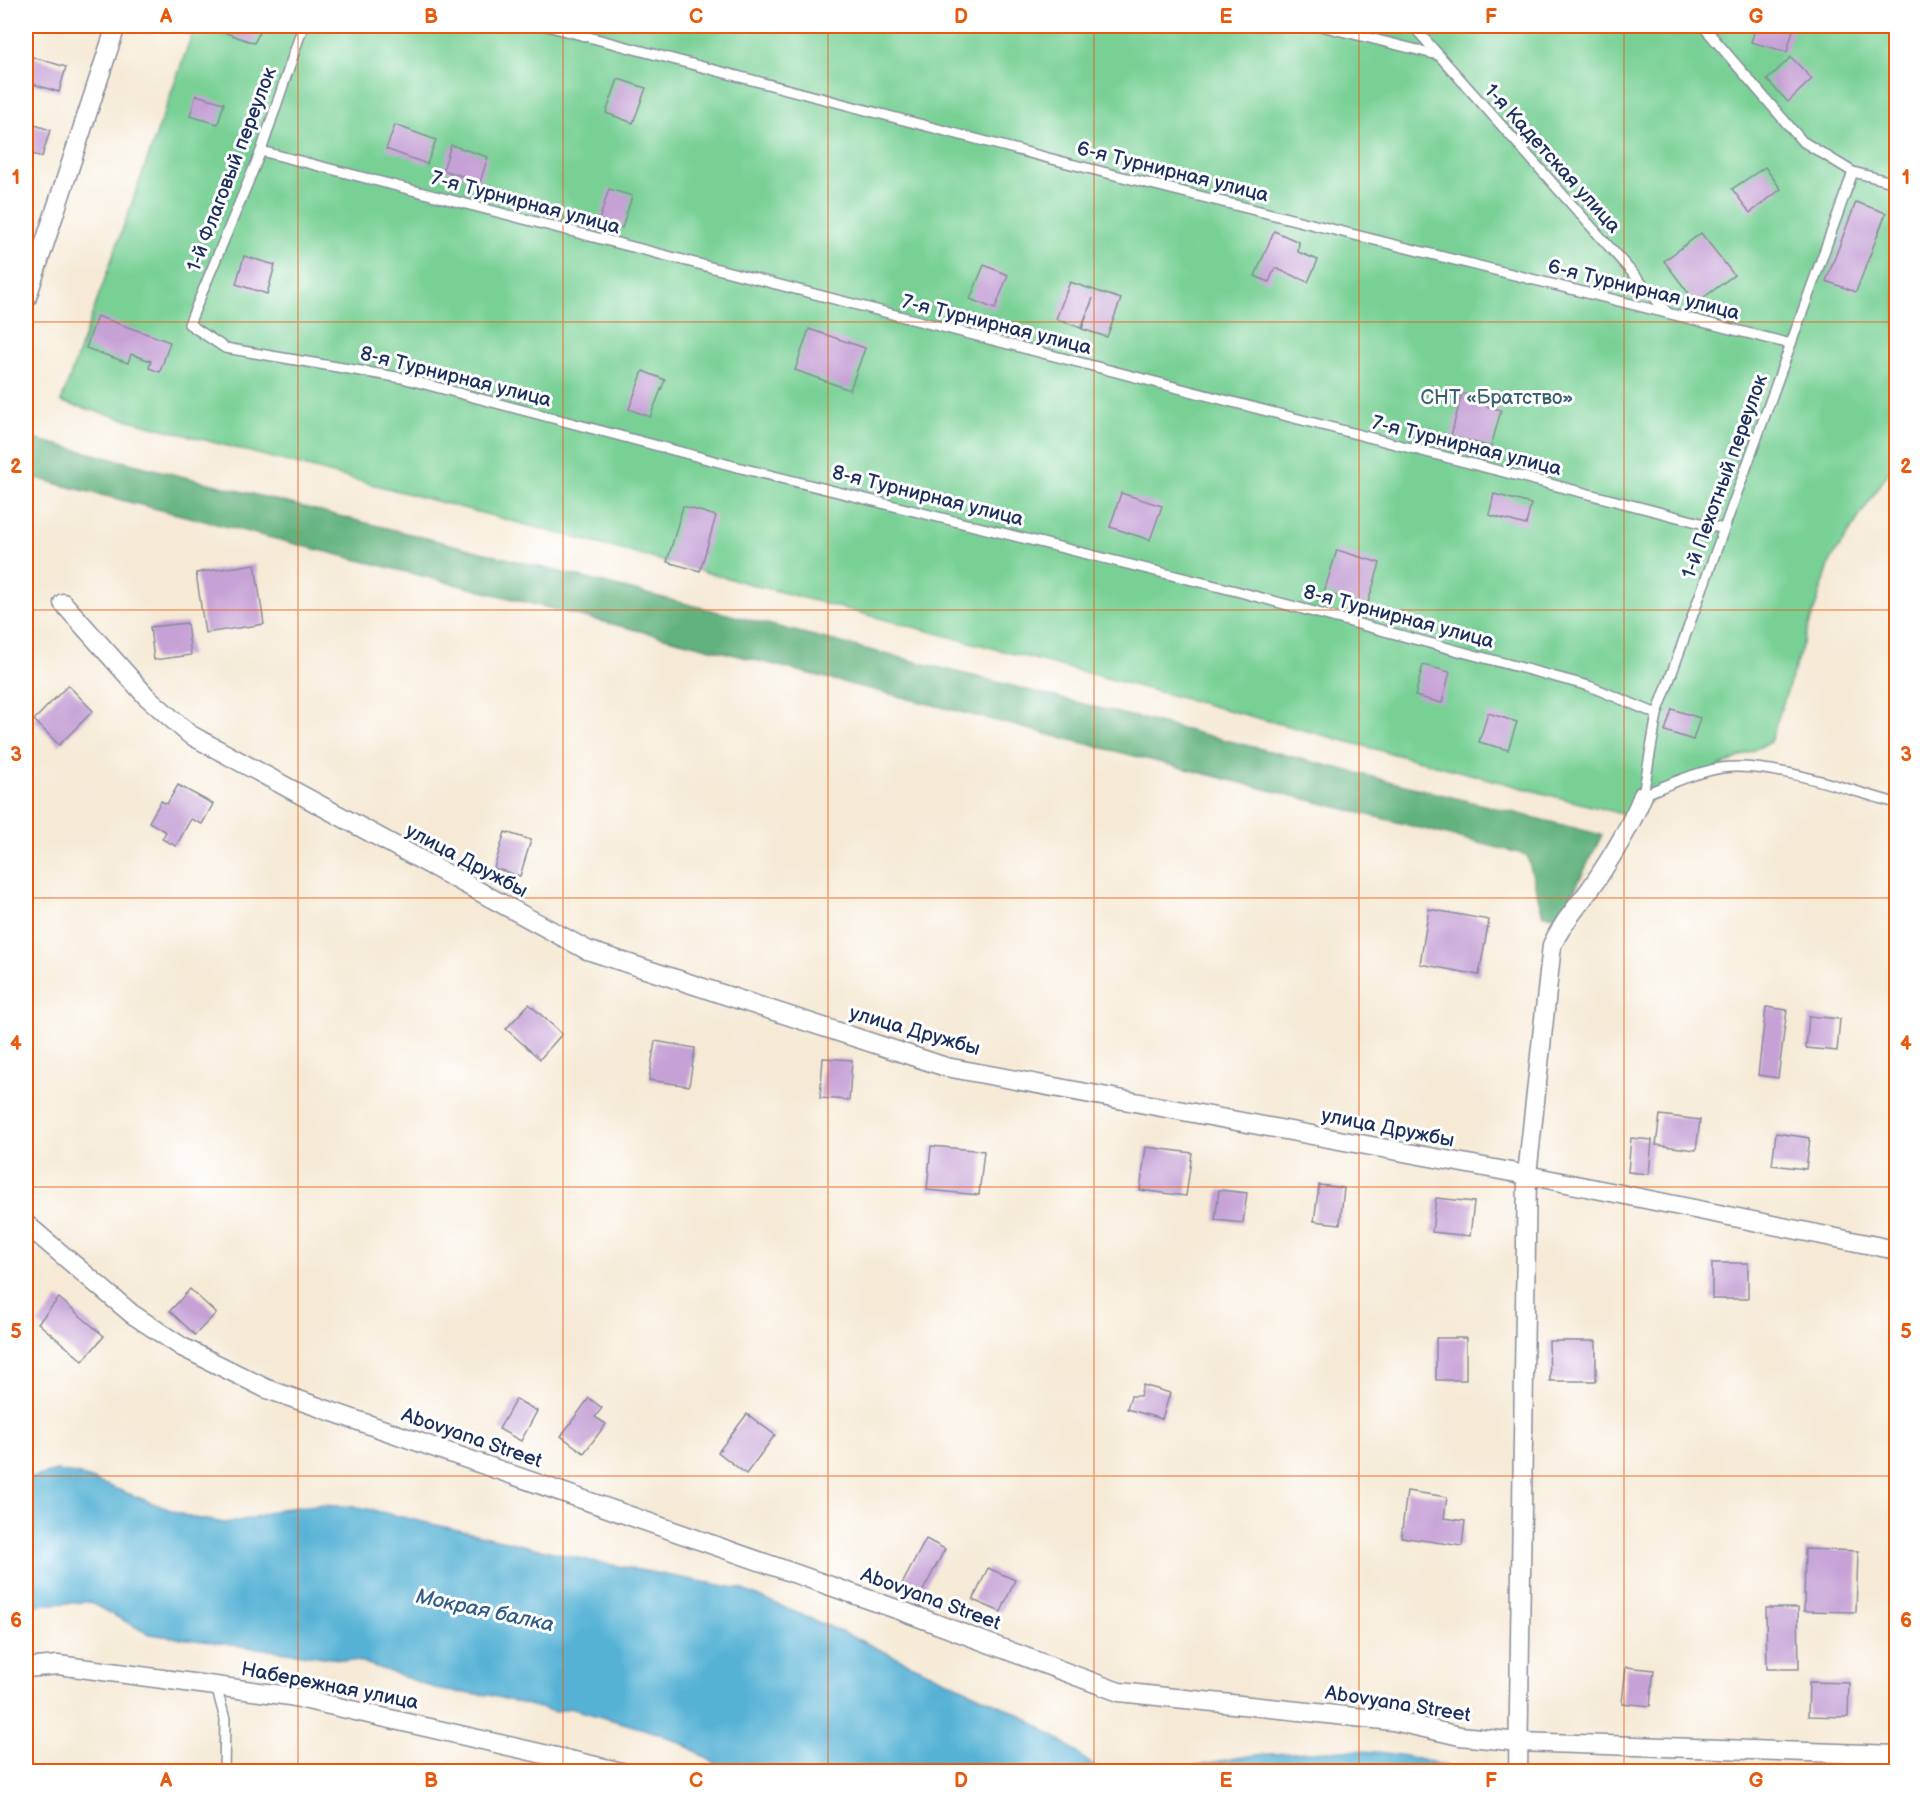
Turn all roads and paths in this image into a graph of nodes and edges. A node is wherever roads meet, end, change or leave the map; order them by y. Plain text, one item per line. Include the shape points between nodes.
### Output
1 (116, 26) edge
2 (303, 26) edge
3 (547, 26) edge
4 (1321, 26) edge
5 (1413, 26) edge
6 (1703, 26) edge
7 (1438, 55) junction
8 (261, 151) junction
9 (1853, 172) junction
10 (1896, 183) edge
11 (26, 300) edge
12 (1668, 313) junction
13 (189, 324) joint
14 (1791, 344) junction
15 (1724, 529) junction
16 (63, 603) dead end
17 (1657, 714) junction
18 (1643, 795) junction
19 (1896, 803) edge
20 (1527, 1175) junction
21 (26, 1224) edge
22 (1896, 1250) edge
23 (26, 1668) edge
24 (216, 1686) junction
25 (1519, 1742) junction
26 (1896, 1755) edge
27 (224, 1772) edge
28 (622, 1772) edge
29 (1518, 1772) edge

1 - 11 street
2 - 8 lane, 1-й Флаговый переулок
3 - 12 lane, 6-я Турнирная улица via 1071,164
4 - 7 lane
5 - 7 lane, 1-я Кадетская улица
6 - 9 lane via 1802,141
7 - 12 lane, 1-я Кадетская улица
8 - 13 lane, 1-й Флаговый переулок
8 - 15 lane, 7-я Турнирная улица
9 - 10 lane
9 - 14 lane, 1-й Пехотный переулок
12 - 14 lane, 6-я Турнирная улица
13 - 17 lane, 8-я Турнирная улица via 225,348 402,378 741,468 1225,588 1589,687
14 - 15 lane, 1-й Пехотный переулок
15 - 17 lane, 1-й Пехотный переулок
16 - 20 street, улица Дружбы via 146,696 189,734 587,950 946,1067
17 - 18 lane, 1-й Пехотный переулок
18 - 19 lane via 1690,775 1748,767
18 - 20 street via 1632,823 1589,890 1562,922 1552,945
20 - 22 street, улица Дружбы
20 - 25 street
21 - 25 street, Abovyana Street via 132,1314 182,1347 267,1389 902,1611 1119,1692 1393,1721 1460,1736
23 - 24 street, Набережная улица via 58,1665
24 - 27 lane via 225,1719
24 - 28 street, Набережная улица via 290,1696
25 - 26 street, Abovyana Street
25 - 29 street

